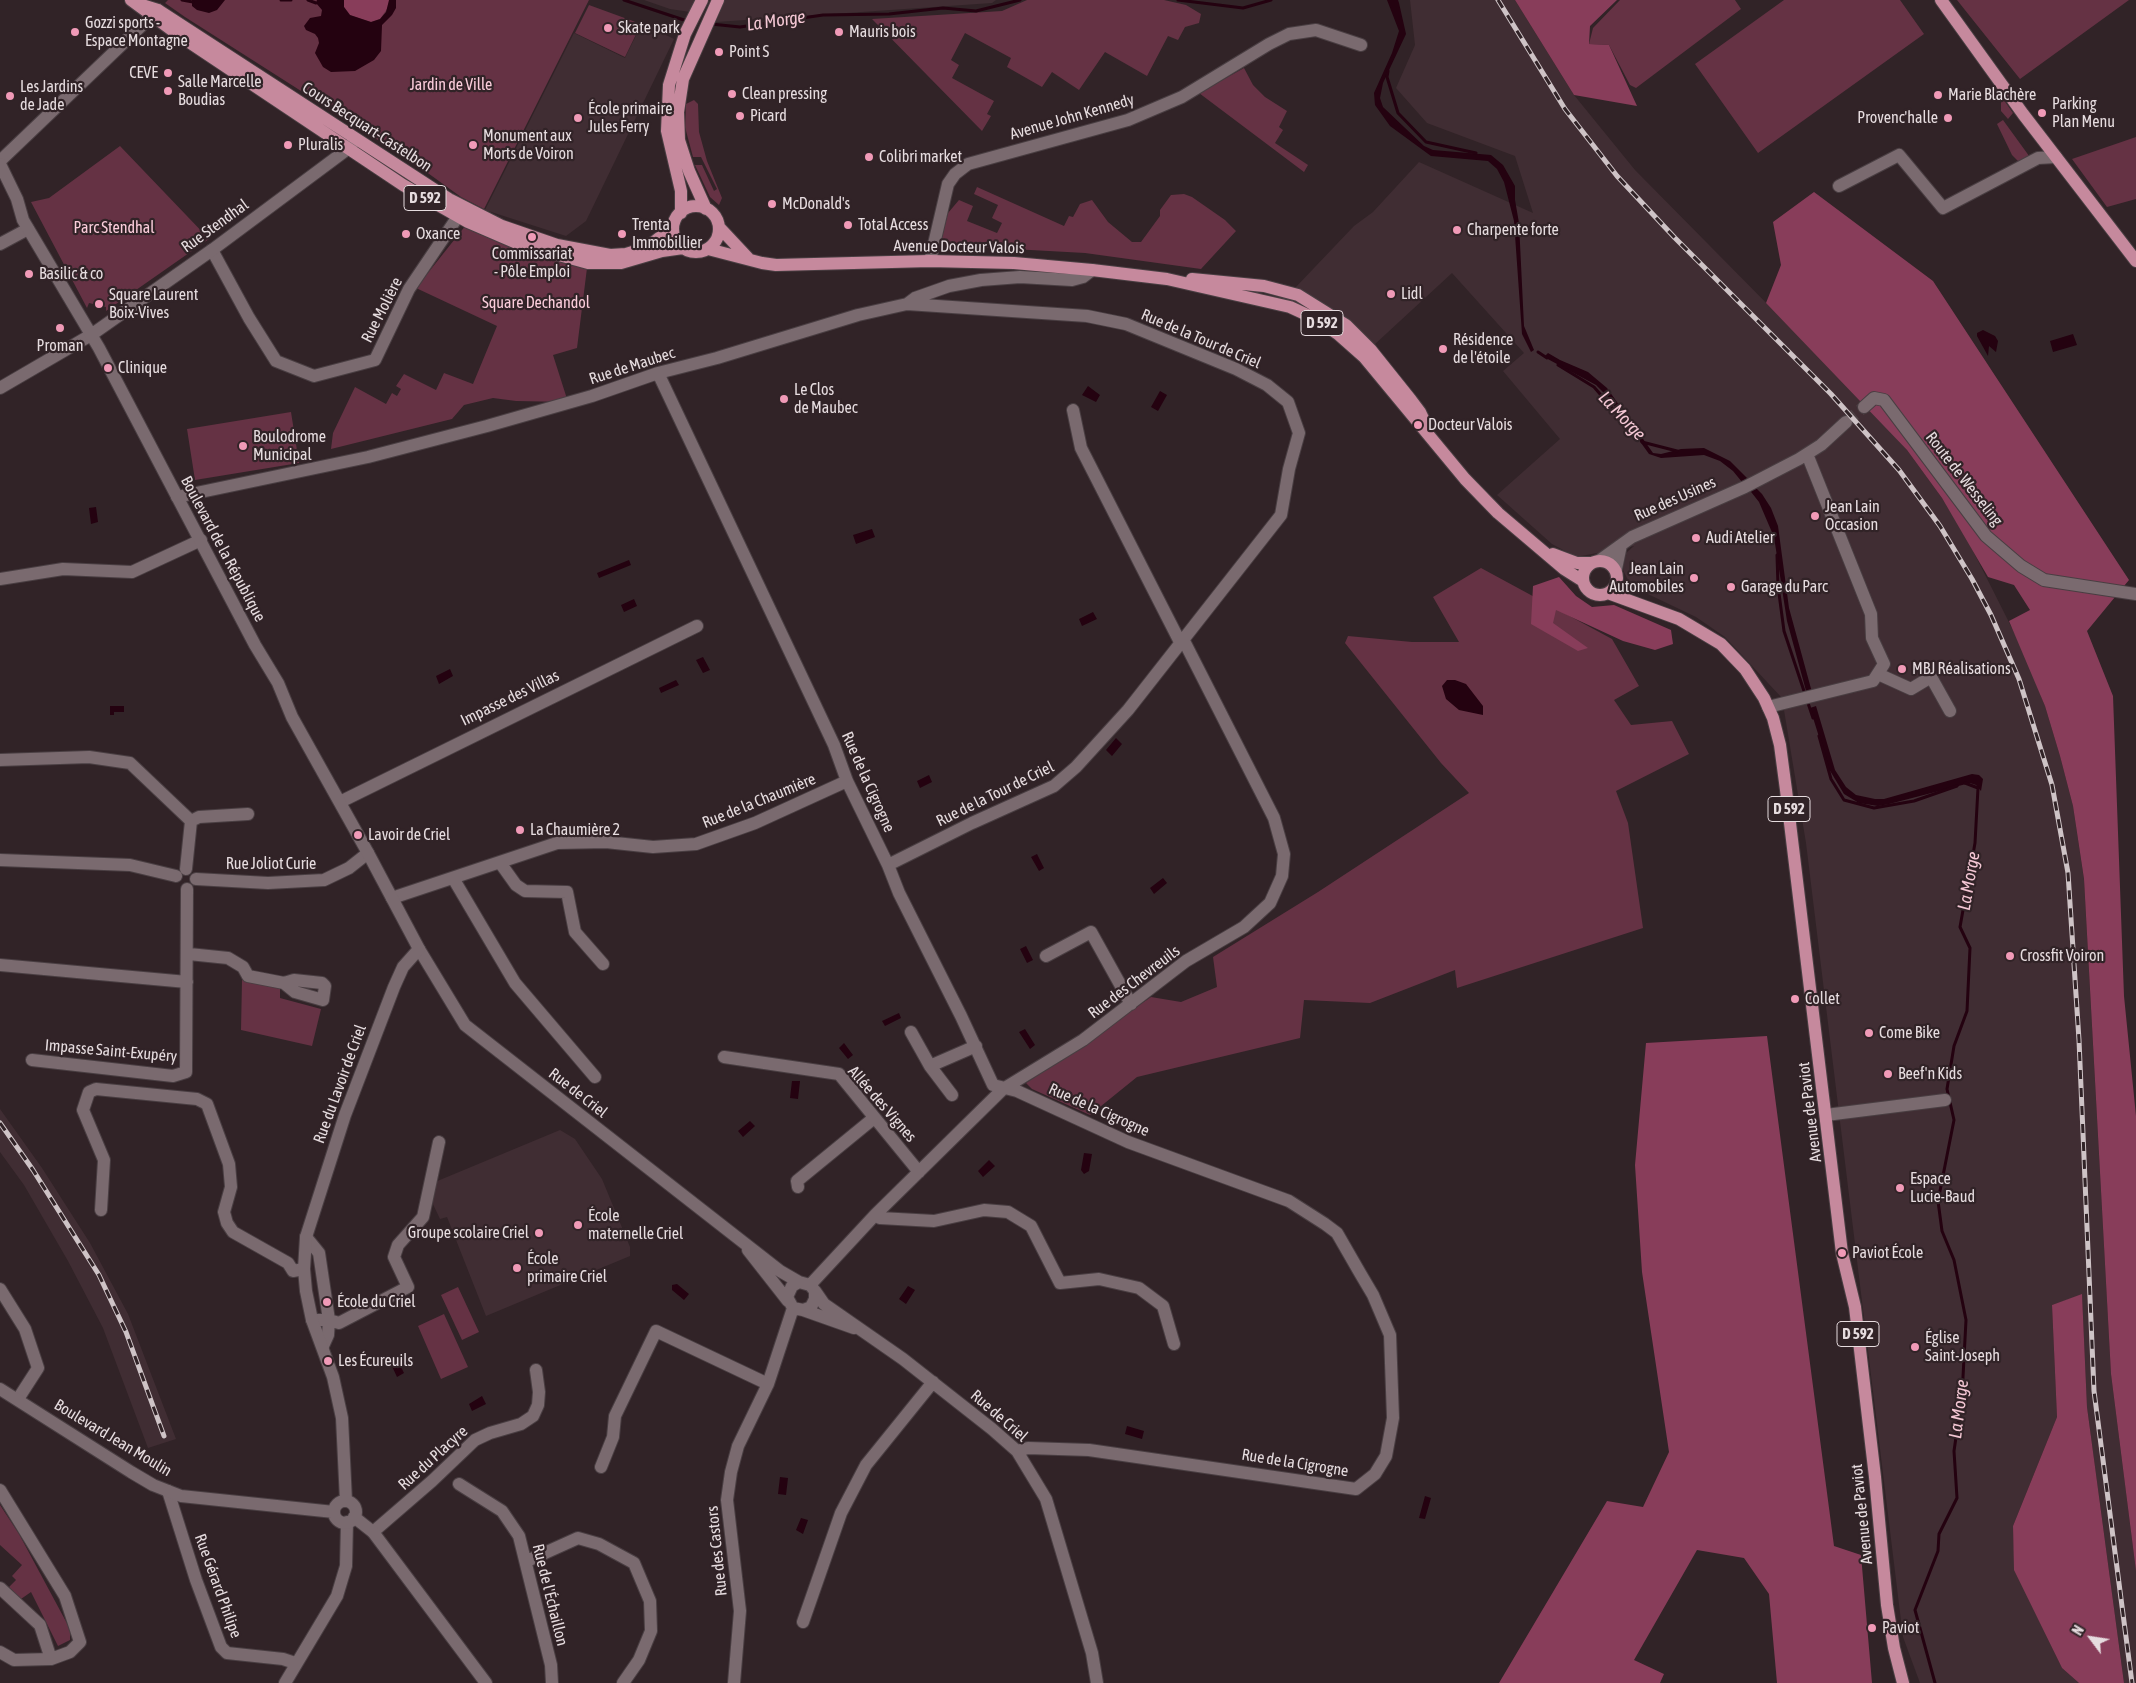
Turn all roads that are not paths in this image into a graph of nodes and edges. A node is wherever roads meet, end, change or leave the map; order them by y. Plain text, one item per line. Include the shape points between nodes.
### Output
1 (702, 0) edge
2 (718, 0) edge
3 (1941, 0) edge
4 (134, 2) edge
5 (155, 13) junction
6 (1361, 44) dead end
7 (352, 144) junction
8 (2056, 157) junction
9 (0, 162) edge
10 (1839, 186) dead end
11 (706, 209) junction
12 (681, 212) junction
13 (462, 213) junction
14 (674, 227) junction
15 (718, 227) junction
16 (28, 229) junction
17 (0, 244) edge
18 (683, 248) junction
19 (708, 249) junction
20 (212, 250) junction
21 (750, 260) junction
22 (930, 261) junction
23 (2136, 262) edge
24 (1092, 270) junction
25 (907, 304) junction
26 (91, 335) junction
27 (658, 373) junction
28 (0, 388) edge
29 (1864, 407) tunnel mouth
30 (1073, 410) dead end
31 (1846, 422) tunnel mouth
32 (1807, 454) junction
33 (177, 497) junction
34 (201, 540) junction
35 (1621, 545) junction
36 (1544, 550) junction
37 (1595, 562) junction
38 (1616, 573) junction
39 (0, 579) edge
40 (1583, 581) junction
41 (1608, 593) junction
42 (2136, 594) edge
43 (1657, 609) junction
44 (697, 626) dead end
45 (1183, 642) junction
46 (1878, 674) junction
47 (1768, 707) junction
48 (1950, 711) dead end
49 (0, 760) edge
50 (847, 780) junction
51 (340, 802) junction
52 (248, 814) dead end
53 (191, 821) junction
54 (368, 853) junction
55 (0, 860) edge
56 (501, 864) junction
57 (888, 865) junction
58 (181, 872) junction
59 (453, 878) junction
60 (192, 884) junction
61 (392, 898) junction
62 (418, 949) junction
63 (188, 954) junction
64 (1046, 956) dead end
65 (603, 964) dead end
66 (0, 965) edge
67 (188, 982) junction
68 (284, 983) dead end
69 (1131, 1004) junction
70 (911, 1032) dead end
71 (976, 1046) junction
72 (724, 1057) dead end
73 (32, 1060) dead end
74 (930, 1066) junction
75 (596, 1077) dead end
76 (1003, 1089) junction
77 (952, 1095) dead end
78 (1944, 1100) dead end
79 (1826, 1115) junction
80 (874, 1118) junction
81 (439, 1142) dead end
82 (919, 1172) junction
83 (798, 1187) dead end
84 (101, 1210) dead end
85 (875, 1214) junction
86 (306, 1236) junction
87 (742, 1242) junction
88 (304, 1269) junction
89 (808, 1286) junction
90 (0, 1289) edge
91 (795, 1306) junction
92 (312, 1320) junction
93 (329, 1320) junction
94 (859, 1328) junction
95 (1174, 1344) dead end
96 (323, 1346) junction
97 (536, 1370) dead end
98 (933, 1382) junction
99 (768, 1384) junction
100 (0, 1389) edge
101 (18, 1399) junction
102 (1017, 1451) junction
103 (601, 1468) dead end
104 (459, 1484) dead end
105 (0, 1490) edge
106 (168, 1491) junction
107 (346, 1501) junction
108 (334, 1512) junction
109 (351, 1520) junction
110 (373, 1532) junction
111 (527, 1561) junction
112 (0, 1588) edge
113 (803, 1622) dead end
114 (0, 1652) edge
115 (51, 1659) junction
116 (295, 1663) junction
117 (285, 1683) edge
118 (486, 1683) edge
119 (552, 1683) edge
120 (623, 1683) edge
121 (734, 1683) edge
122 (1097, 1683) edge
123 (1903, 1683) edge

1 - 12 main road via 685,34 669,85 669,139 681,191
2 - 11 main road via 683,79 678,112 680,140
3 - 8 main road
4 - 5 main road, Cours Becquart-Castelbon / D 592
5 - 7 main road, Cours Becquart-Castelbon / D 592
5 - 9 street
6 - 22 street, Avenue John Kennedy via 1316,30 1289,34 1182,97 1128,120 968,164 948,184
7 - 13 main road, Cours Becquart-Castelbon / D 592
7 - 20 street, Rue Stendhal
8 - 10 street via 2038,158 1944,208 1899,155
8 - 23 main road
9 - 16 street, Boulevard de la République
11 - 12 main road via 697,206
11 - 15 main road via 713,214
12 - 14 main road
13 - 14 main road, Cours Becquart-Castelbon / D 592 via 532,237 610,255 639,250
13 - 18 main road, Cours Becquart-Castelbon / D 592 via 519,244 588,263 622,263
13 - 20 street, Rue Molière via 410,289 375,360 314,376 276,361
14 - 18 main road via 674,235
15 - 19 main road via 716,241
15 - 21 main road
16 - 17 street
16 - 26 street, Boulevard de la République
18 - 19 main road via 700,252
19 - 21 main road, D 592
20 - 26 street, Rue Stendhal
21 - 22 main road, Avenue Docteur Valois / D 592 via 776,264
22 - 24 main road, Avenue Docteur Valois / D 592 via 1014,263
24 - 25 street, Rue de Maubec via 1072,280 981,280 949,286
24 - 36 main road, Avenue Docteur Valois / D 592 via 1167,279 1254,284 1298,295 1346,325 1371,350 1420,412 1434,440 1465,479 1498,513
25 - 27 street, Rue de Maubec
25 - 45 street, Rue de la Tour de Criel via 1087,316 1126,324 1236,369 1267,385 1288,402 1299,433 1281,516
26 - 28 street, Rue Stendhal
26 - 33 street, Boulevard de la République
27 - 33 street, Rue de Maubec via 592,396 368,457
27 - 50 street, Rue de la Cigrogne via 834,745
29 - 42 street, Route de Wesseling via 1874,398 1884,400 1986,536 2020,566 2044,580
30 - 45 street via 1081,448
31 - 32 street
32 - 35 street, Rue des Usines
32 - 46 street via 1871,614 1872,638 1884,664
33 - 34 street, Boulevard de la République
34 - 39 street via 132,572 63,569
34 - 51 street, Boulevard de la République via 278,683 292,717
35 - 37 street, Rue des Usines
35 - 38 street
36 - 37 main road, Avenue Docteur Valois / D 592 via 1577,563
36 - 40 main road, Avenue Docteur Valois / D 592
37 - 38 main road via 1606,561
37 - 40 main road via 1584,571
38 - 41 main road via 1616,584
38 - 43 main road, Avenue de Paviot / D 592 via 1629,591
40 - 41 main road via 1587,590 1595,594
41 - 43 main road, Avenue de Paviot / D 592
43 - 47 main road, Avenue de Paviot / D 592 via 1732,652
44 - 51 street, Impasse des Villas
45 - 57 street, Rue de la Tour de Criel via 1128,710 1063,780
45 - 69 street, Rue des Chevreuils via 1274,818 1284,854 1282,876 1270,903 1244,927 1186,961
46 - 47 street via 1873,682
46 - 48 street via 1911,689 1931,677
47 - 79 main road, Avenue de Paviot / D 592 via 1780,745
49 - 53 street via 89,757 130,763
50 - 56 street, Rue de la Chaumière via 755,823 696,844 653,847 606,842 557,843
50 - 57 street, Rue de la Cigrogne
51 - 54 street, Boulevard de la République
52 - 53 street via 199,816
53 - 58 street
54 - 60 street, Rue Joliot Curie via 349,868 324,880
54 - 61 street, Boulevard de la République
55 - 58 street via 130,865
56 - 59 street, Rue de la Chaumière
56 - 65 street via 516,885 525,891 567,892 574,932
57 - 71 street, Rue de la Cigrogne
58 - 60 street via 192,871
58 - 60 street via 178,885
59 - 61 street, Rue de la Chaumière
59 - 75 street via 515,983
60 - 63 street, Impasse Saint-Exupéry
61 - 62 street, Boulevard de la République
62 - 86 street, Rue du Lavoir de Criel via 403,967 394,987 345,1115
62 - 87 street, Rue de Criel via 464,1025
63 - 67 street, Impasse Saint-Exupéry
63 - 68 street via 228,958 243,967 248,976
64 - 69 street via 1092,932
66 - 67 street
67 - 73 street, Impasse Saint-Exupéry via 186,1072 181,1075
69 - 76 street, Rue des Chevreuils via 1083,1040
70 - 74 street
71 - 74 street
71 - 76 street, Rue de la Cigrogne via 993,1085
72 - 80 street, Allée des Vignes via 839,1074
74 - 77 street
76 - 82 street, Rue des Chevreuils
76 - 102 street, Rue de la Cigrogne via 1017,1091 1128,1142 1289,1201 1325,1224 1337,1233 1373,1295 1390,1335 1392,1364 1393,1418 1386,1456 1375,1474 1356,1489 1089,1450 1028,1448
78 - 79 street
79 - 123 main road, Avenue de Paviot / D 592 via 1842,1253 1854,1306 1886,1600
80 - 82 street, Allée des Vignes
80 - 83 street via 797,1181
81 - 93 street via 423,1218 398,1245 394,1257 408,1287 339,1323
82 - 85 street, Rue des Chevreuils
84 - 88 street via 104,1160 83,1110 89,1092 96,1089 197,1099 207,1104 229,1164 231,1187 224,1212 227,1223 233,1232 283,1260 293,1271
85 - 89 street, Rue des Chevreuils
85 - 95 street via 880,1218 934,1221 984,1210 1008,1212 1031,1226 1060,1283 1099,1279 1139,1288 1163,1306
86 - 88 street, Rue du Lavoir de Criel
86 - 93 street, Rue du Lavoir de Criel via 318,1252
87 - 89 street, Rue de Criel via 780,1271
87 - 91 street, Rue de Criel via 752,1258
88 - 92 street, Rue du Lavoir de Criel
89 - 91 street via 814,1303
89 - 91 street via 789,1289
89 - 94 street, Rue de Criel via 824,1304
90 - 101 street via 25,1329 38,1368
91 - 94 street, Rue de Criel via 848,1327
91 - 99 street, Rue des Castors
92 - 93 street
92 - 96 street, Rue du Lavoir de Criel
93 - 96 street, Rue du Lavoir de Criel via 328,1336
94 - 98 street, Rue de Criel
96 - 107 street, Rue du Lavoir de Criel via 342,1418
97 - 110 street, Rue du Placyre via 539,1392 533,1416 521,1424 475,1440
98 - 102 street, Rue de Criel
98 - 113 street via 866,1465 841,1513
99 - 103 street via 656,1331 615,1416 613,1437
99 - 121 street, Rue des Castors via 738,1446 727,1500 740,1611
100 - 101 street, Boulevard Jean Moulin
101 - 106 street, Boulevard Jean Moulin via 131,1472
102 - 122 street, Rue de Criel via 1046,1499 1092,1653
104 - 111 street, Rue de l'Échaillon via 502,1511 519,1536
105 - 115 street via 65,1596 80,1642 70,1652
106 - 108 street, Boulevard Jean Moulin via 181,1496
106 - 116 street, Rue Gérard Philipe via 221,1647 227,1653
107 - 108 street via 337,1504
107 - 109 street via 355,1507
108 - 109 street via 338,1520
109 - 110 street
109 - 116 street via 346,1566 337,1596
110 - 118 street
111 - 119 street, Rue de l'Échaillon via 551,1664
111 - 120 street via 578,1538 598,1544 634,1563 650,1601 652,1631 639,1660
112 - 115 street via 40,1625
114 - 115 street via 14,1660
116 - 117 street

